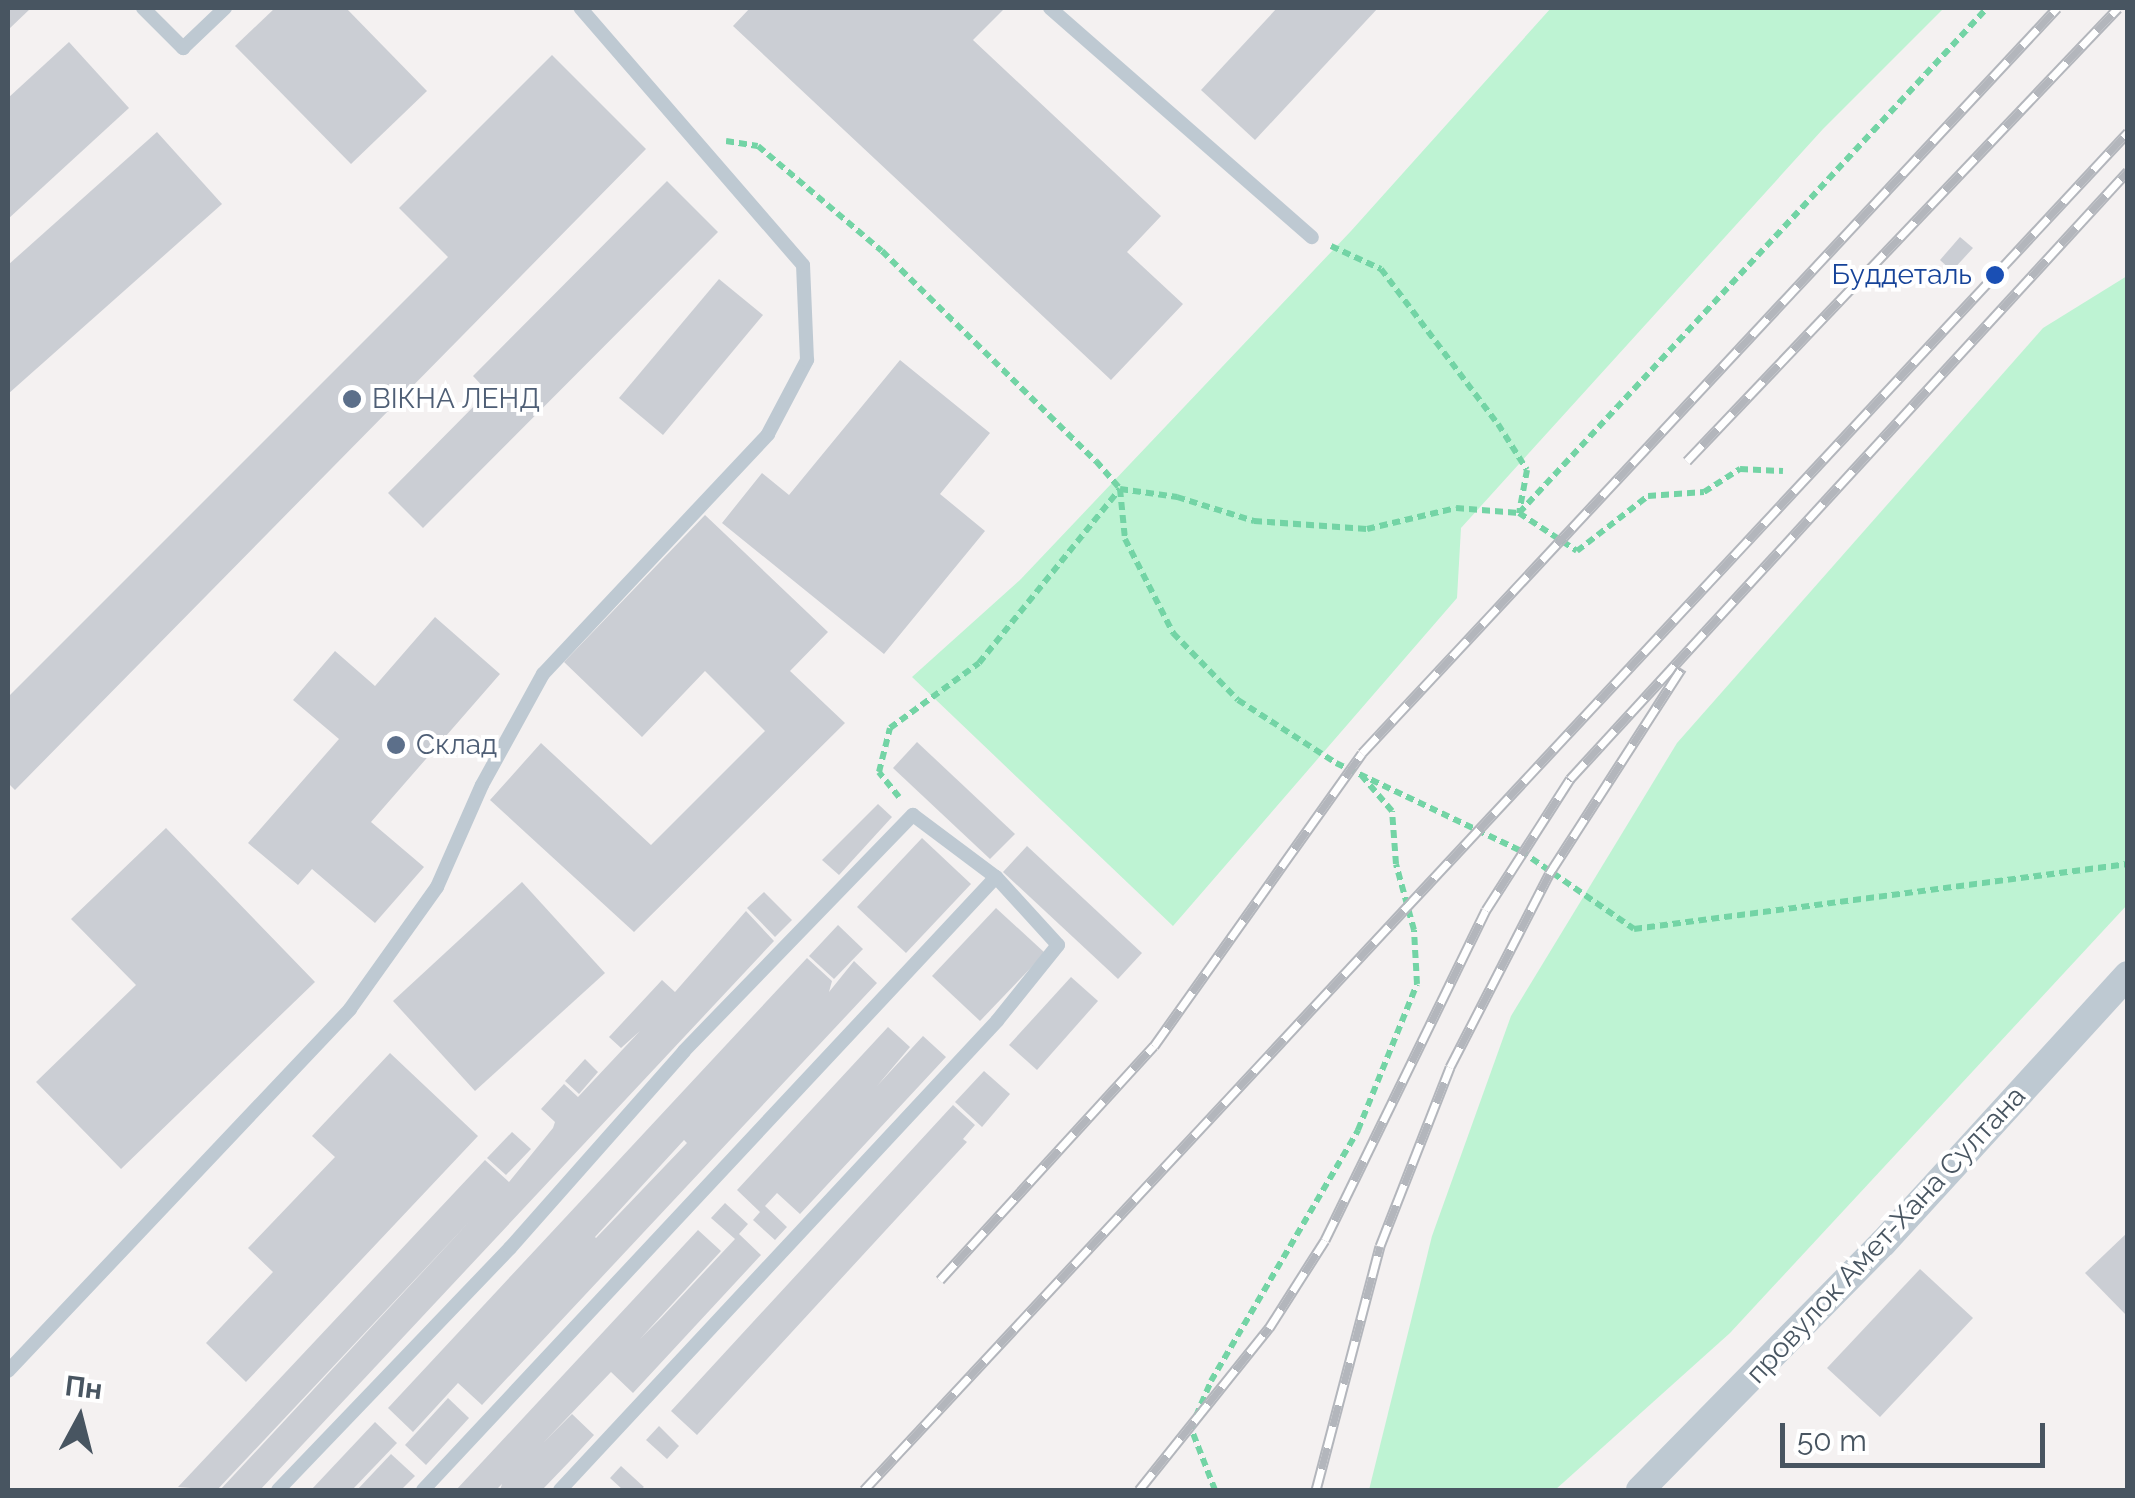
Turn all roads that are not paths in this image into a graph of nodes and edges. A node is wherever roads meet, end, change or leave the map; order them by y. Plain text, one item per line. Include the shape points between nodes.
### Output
1 (143, 8) edge
2 (225, 8) edge
3 (580, 8) edge
4 (1050, 8) edge
5 (1312, 237) road end
6 (996, 877) junction
7 (2128, 975) edge
8 (8, 1370) edge
9 (278, 1490) edge
10 (423, 1490) edge
11 (560, 1490) edge
12 (1640, 1490) edge

1 - 2 lane via 183,48
3 - 8 lane via 802,266 807,360 768,434 543,674 482,785 438,888 350,1008
4 - 5 lane
6 - 9 lane via 914,815 684,1051 522,1234
6 - 10 lane
6 - 11 lane via 1058,944 997,1020
7 - 12 street, провулок Амет-Хана Султана via 1883,1243

